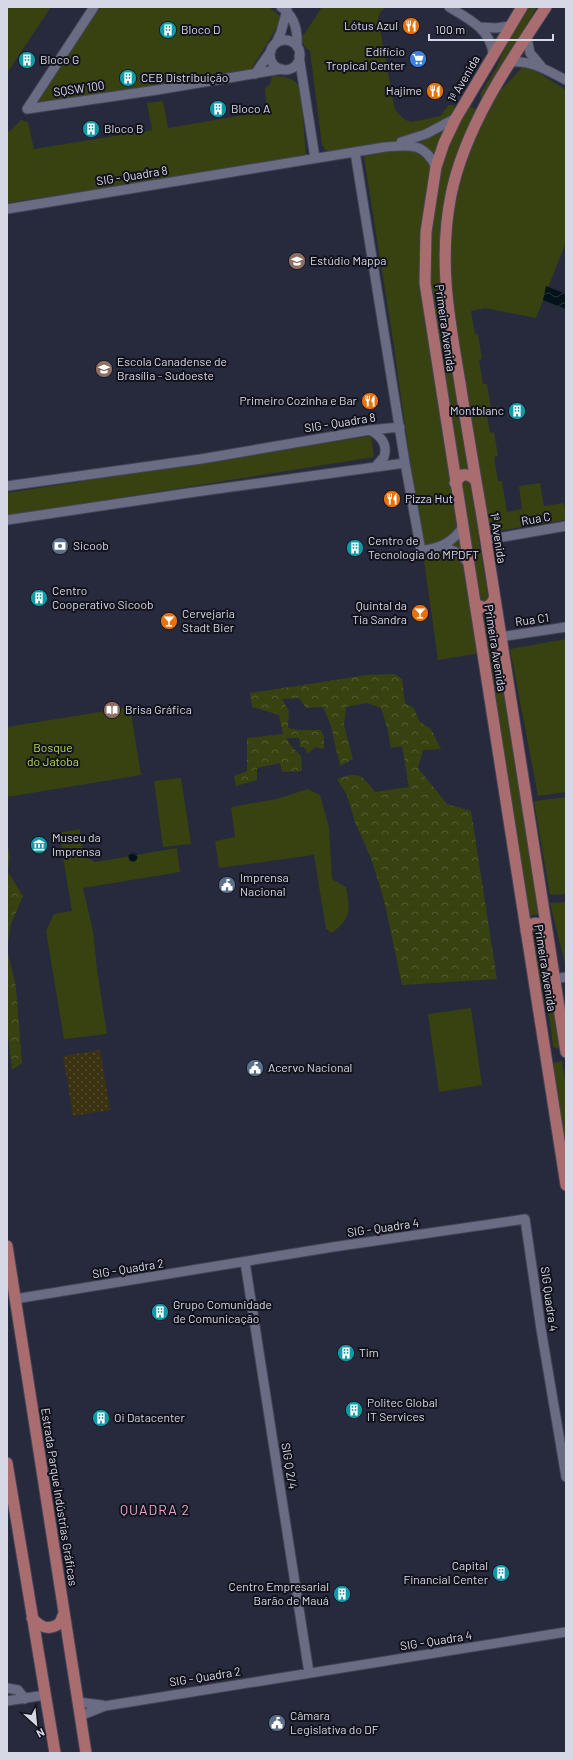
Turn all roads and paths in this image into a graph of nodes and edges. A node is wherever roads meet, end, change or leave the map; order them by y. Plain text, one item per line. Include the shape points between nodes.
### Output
1 (94, 7) edge
2 (449, 7) edge
3 (522, 7) edge
4 (546, 7) edge
5 (284, 9) edge
6 (510, 26) junction
7 (479, 27) junction
8 (527, 38) junction
9 (276, 43) junction
10 (270, 51) junction
11 (298, 51) junction
12 (494, 53) junction
13 (511, 62) junction
14 (542, 67) junction
15 (285, 69) junction
16 (255, 74) junction
17 (566, 80) edge
18 (303, 82) junction
19 (474, 90) junction
20 (488, 100) junction
21 (456, 118) junction
22 (385, 147) junction
23 (355, 152) junction
24 (315, 158) junction
25 (436, 167) junction
26 (7, 209) edge
27 (400, 427) junction
28 (370, 430) junction
29 (405, 463) junction
30 (376, 466) junction
31 (476, 481) junction
32 (455, 483) junction
33 (7, 486) edge
34 (7, 520) edge
35 (566, 526) edge
36 (463, 527) junction
37 (486, 540) junction
38 (443, 546) junction
39 (469, 564) junction
40 (494, 599) junction
41 (475, 604) junction
42 (566, 627) edge
43 (500, 637) junction
44 (545, 927) junction
45 (526, 931) junction
46 (566, 977) edge
47 (554, 979) junction
48 (562, 1002) edge
49 (546, 1051) junction
50 (566, 1051) edge
51 (566, 1185) edge
52 (525, 1219) joint
53 (7, 1246) edge
54 (245, 1262) junction
55 (15, 1299) junction
56 (559, 1432) junction
57 (566, 1441) edge
58 (564, 1454) edge
59 (7, 1463) edge
60 (566, 1477) edge
61 (64, 1613) junction
62 (32, 1618) junction
63 (566, 1632) edge
64 (309, 1673) junction
65 (7, 1688) edge
66 (45, 1695) junction
67 (25, 1699) junction
68 (7, 1701) edge
69 (78, 1702) junction
70 (105, 1706) junction
71 (80, 1716) junction
72 (55, 1753) edge
73 (86, 1753) edge

1 - 16 street, SQSW 100 via 27,109
2 - 7 street
3 - 6 main road
4 - 8 main road, Primeira Avenida
5 - 9 street via 281,32
5 - 11 street via 293,20 298,33
6 - 7 street
6 - 12 main road
7 - 12 street via 488,36
8 - 13 main road, Primeira Avenida
8 - 14 street via 530,52
9 - 10 street
9 - 11 street via 290,41
10 - 15 street via 271,60 278,68
10 - 16 street
11 - 15 street via 296,64
11 - 18 street
12 - 19 main road, 1ª Avenida
13 - 14 street via 523,61
13 - 20 main road, Primeira Avenida
14 - 17 street
15 - 16 street, SQSW 100
15 - 18 street
18 - 24 street
19 - 20 main road via 478,100
19 - 21 main road, 1ª Avenida
20 - 31 main road, Primeira Avenida via 461,160 451,193 444,258 447,302
21 - 22 street, SIG - Quadra 8 via 426,134
21 - 25 main road, Primeira Avenida
22 - 23 street, SIG - Quadra 8
22 - 25 street, SIG - Quadra 8 via 403,145 421,148
23 - 24 street, SIG - Quadra 8
23 - 27 street
24 - 26 street, SIG - Quadra 8
25 - 32 main road, Primeira Avenida via 426,232 425,284
27 - 28 street, SIG - Quadra 8
27 - 29 street
28 - 30 street via 378,435 385,446 384,457
28 - 33 street, SIG - Quadra 8 via 201,459
29 - 30 street
29 - 38 street via 421,551
30 - 34 street
31 - 32 main road via 470,475 462,475
31 - 37 main road, 1ª Avenida
32 - 36 main road, Primeira Avenida
35 - 37 street, Rua C
36 - 38 street
36 - 39 main road, Primeira Avenida
37 - 40 main road, 1ª Avenida
38 - 39 street via 460,554
39 - 41 main road, Primeira Avenida
40 - 41 main road via 492,604 485,608
40 - 43 main road, Primeira Avenida
41 - 45 main road, Primeira Avenida
42 - 43 street, Rua C1
43 - 44 main road, Primeira Avenida via 518,737
44 - 45 main road via 534,923 530,924
44 - 47 main road, Primeira Avenida
45 - 49 main road, Primeira Avenida
46 - 47 street
47 - 48 main road, Primeira Avenida
48 - 50 main road, Primeira Avenida
49 - 50 main road via 553,1056
49 - 51 main road, Primeira Avenida
52 - 54 street, SIG - Quadra 4
52 - 56 street, SIG Quadra 4
53 - 55 main road, Estrada Parque Indústrias Gráficas
54 - 55 street, SIG - Quadra 2
54 - 64 street, SIG Q 2/4
55 - 61 main road, Estrada Parque Indústrias Gráficas
56 - 57 street
56 - 58 street, SIG Quadra 4
58 - 60 street, SIG Quadra 4
59 - 62 main road
61 - 62 main road via 60,1623 50,1628 39,1626
61 - 69 main road, Estrada Parque Indústrias Gráficas
62 - 66 main road
63 - 64 street, SIG - Quadra 4
64 - 70 street, SIG - Quadra 2
65 - 67 street via 18,1690
66 - 67 street
66 - 72 main road
67 - 68 street
69 - 70 street, SIG - Quadra 2
69 - 71 main road, Estrada Parque Indústrias Gráficas
70 - 71 street, SIG - Quadra 2
71 - 73 main road, Estrada Parque Indústrias Gráficas

